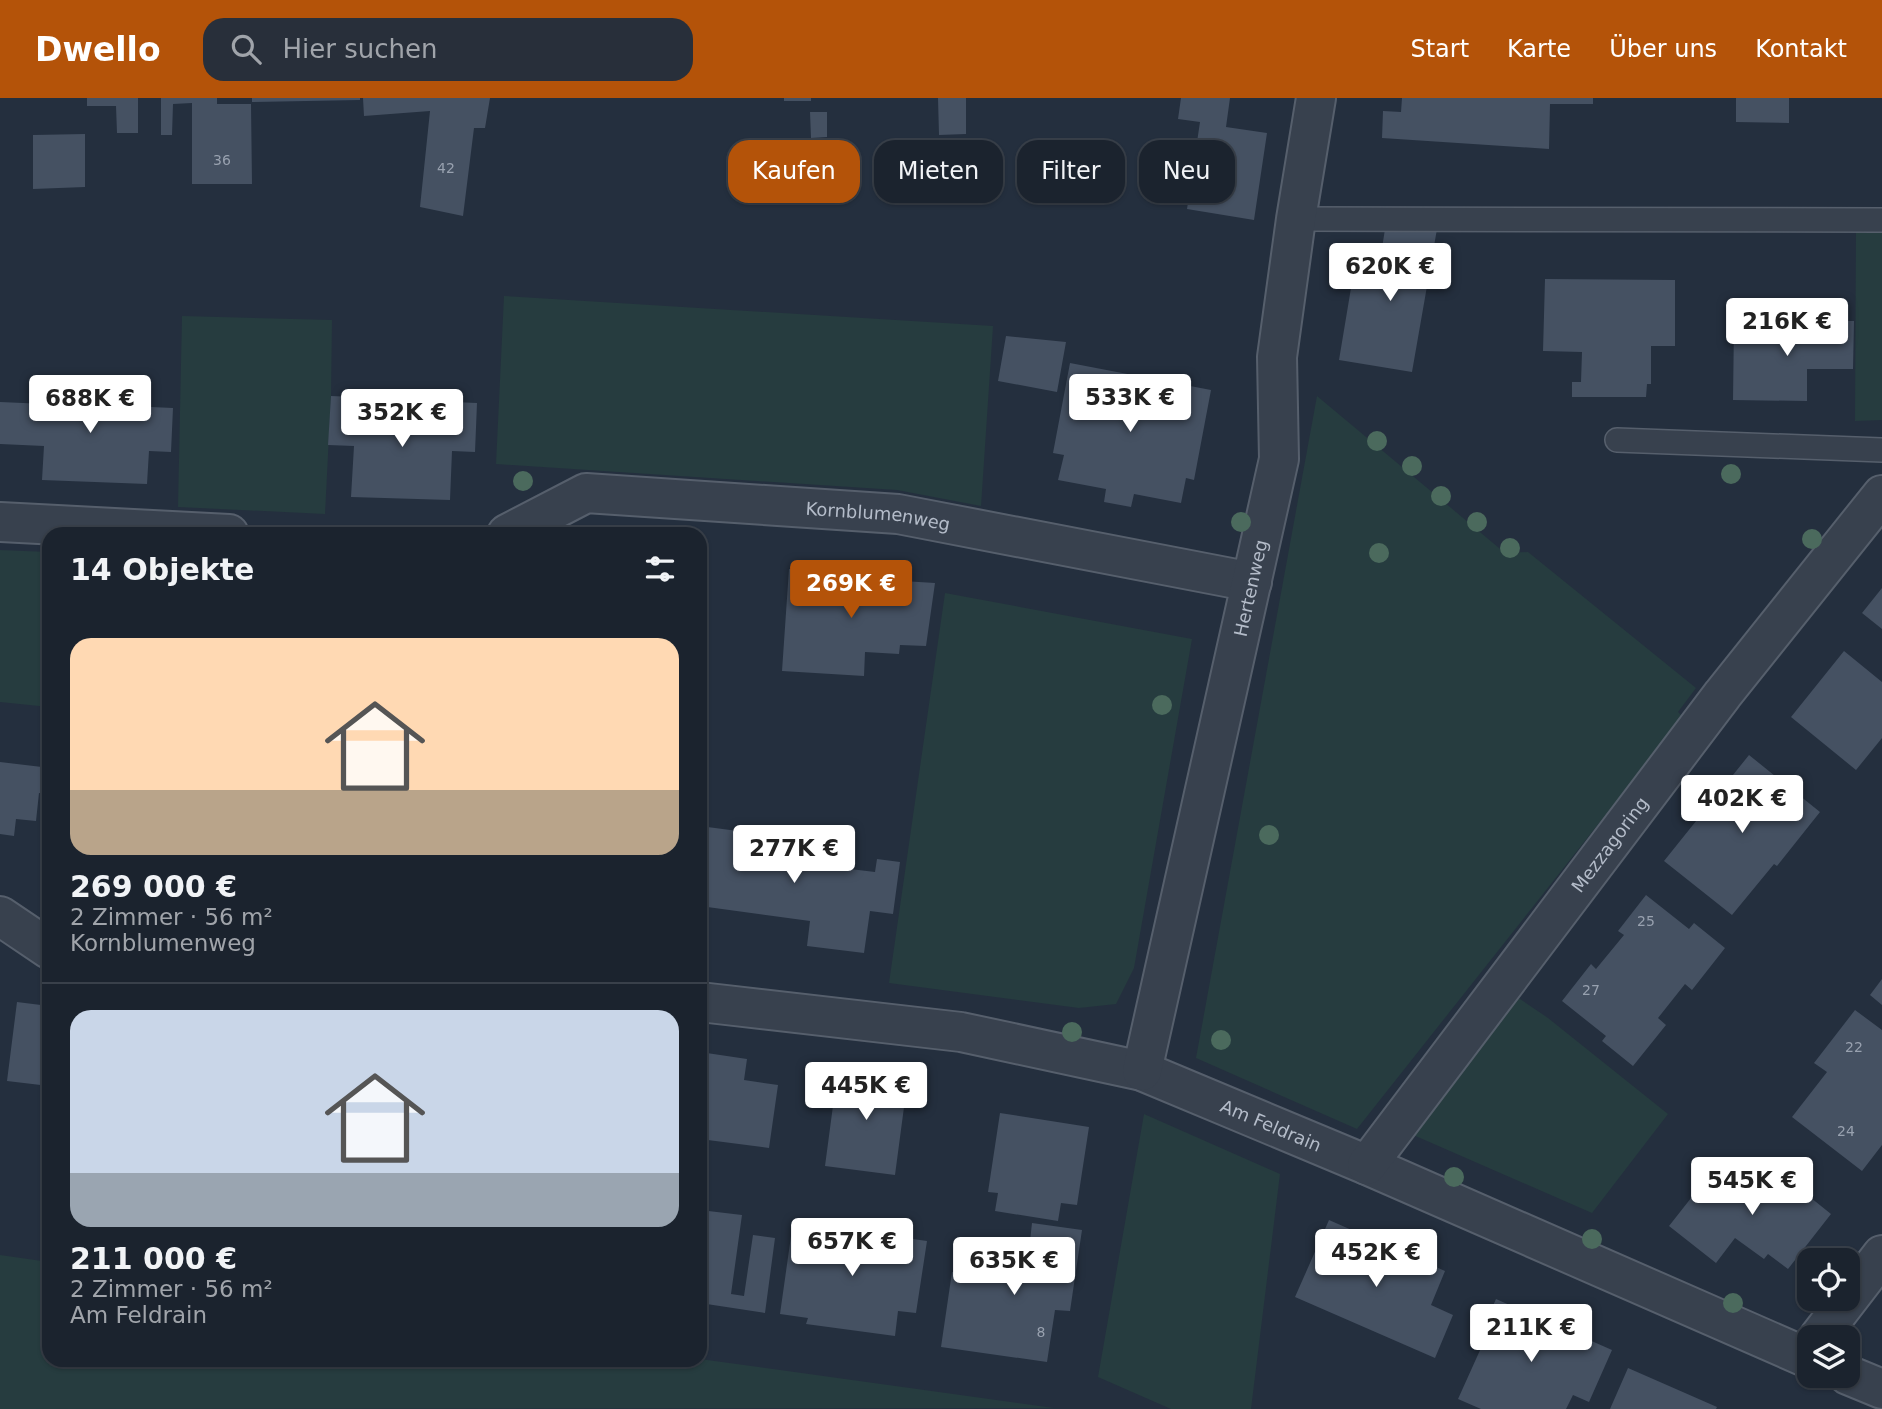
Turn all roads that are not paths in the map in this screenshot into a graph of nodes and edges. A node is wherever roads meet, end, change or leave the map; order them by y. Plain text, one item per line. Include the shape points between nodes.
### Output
1 (1316, 98) edge
2 (1296, 219) junction
3 (1882, 220) edge
4 (1616, 440) dead end
5 (1882, 450) edge
6 (1882, 495) edge
7 (0, 522) edge
8 (95, 527) edge
9 (520, 527) edge
10 (1252, 583) junction
11 (0, 916) edge
12 (42, 944) edge
13 (707, 1003) edge
14 (1142, 1071) junction
15 (1367, 1165) junction
16 (1882, 1255) edge
17 (1829, 1325) edge
18 (1797, 1345) edge
19 (1860, 1380) edge
20 (1882, 1389) edge

1 - 2 street, Hertenweg
2 - 3 lane
2 - 10 street, Hertenweg via 1277,357 1279,460
4 - 5 lane
6 - 15 street, Mezzagoring via 1723,694
7 - 8 street
9 - 10 street, Kornblumenweg via 586,493 898,514
10 - 14 street, Hertenweg
11 - 12 street
13 - 14 street, Am Feldrain via 961,1032
14 - 15 street, Am Feldrain
15 - 18 street, Am Feldrain
16 - 17 street
19 - 20 street

